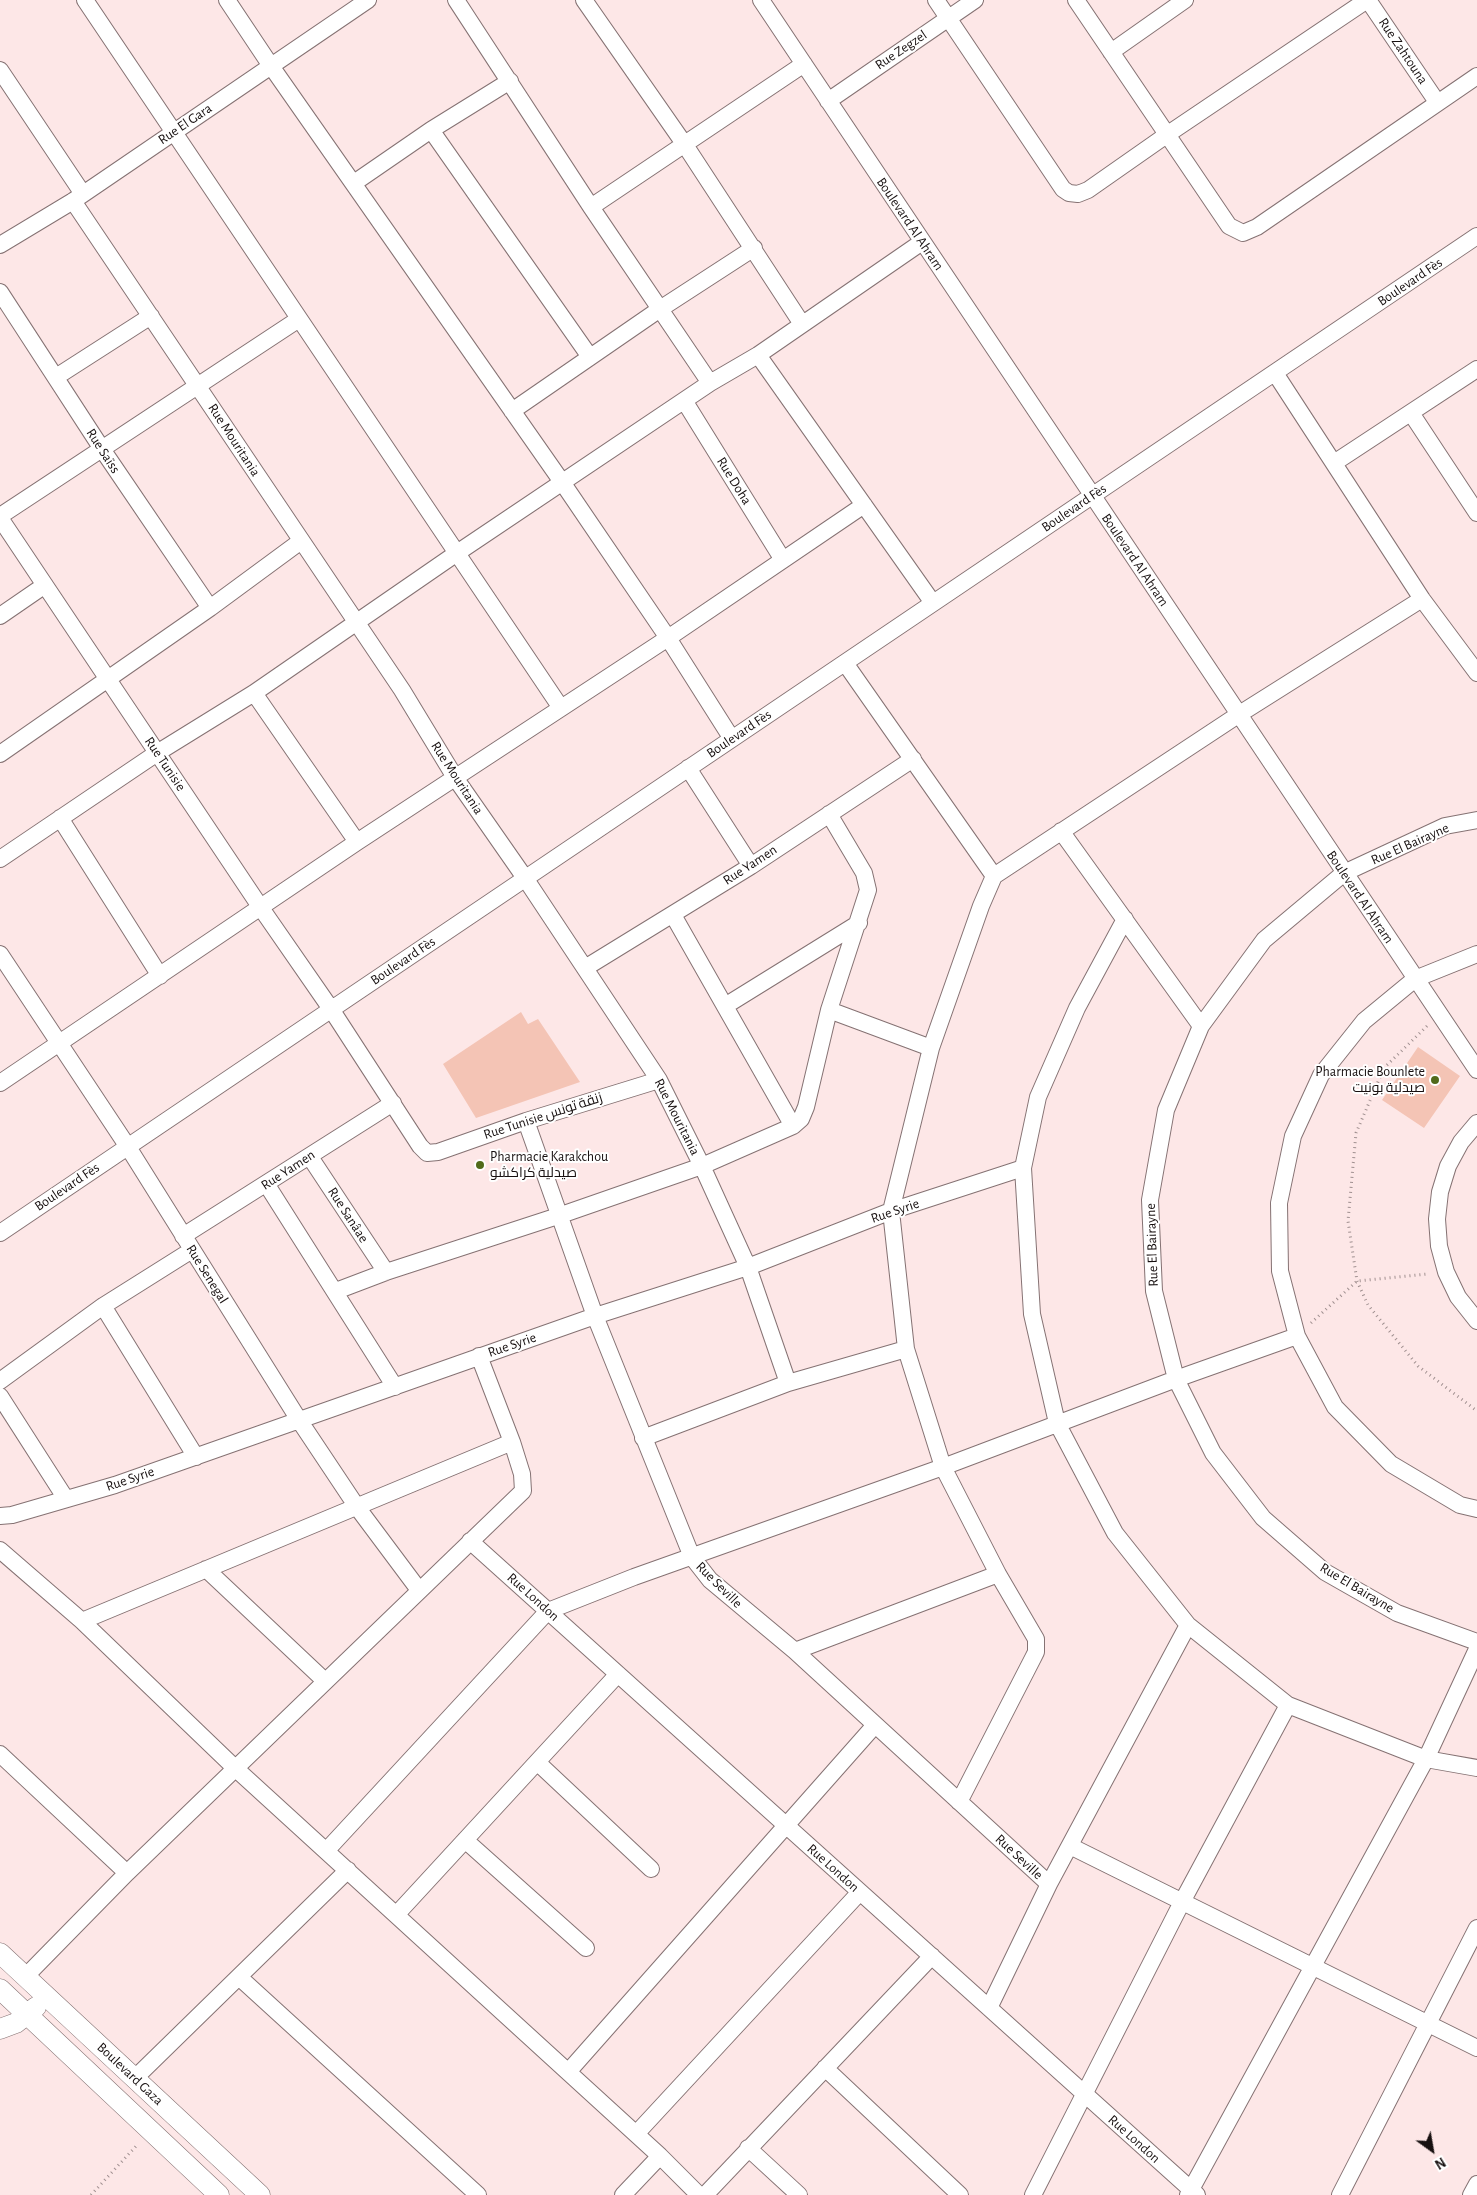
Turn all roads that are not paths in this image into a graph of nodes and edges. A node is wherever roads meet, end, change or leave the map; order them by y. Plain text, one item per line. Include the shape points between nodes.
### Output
1 (85, 0) edge
2 (228, 0) edge
3 (368, 0) edge
4 (456, 0) edge
5 (584, 0) edge
6 (761, 0) edge
7 (936, 0) edge
8 (975, 0) edge
9 (1076, 0) edge
10 (1185, 0) edge
11 (1367, 0) edge
12 (948, 18) junction
13 (1111, 52) junction
14 (804, 64) junction
15 (271, 66) junction
16 (0, 70) edge
17 (1477, 76) edge
18 (510, 81) junction
19 (828, 100) junction
20 (1437, 102) junction
21 (174, 130) junction
22 (431, 130) junction
23 (1168, 134) junction
24 (685, 146) junction
25 (354, 183) junction
26 (78, 197) junction
27 (591, 207) junction
28 (1477, 236) edge
29 (922, 242) junction
30 (0, 244) edge
31 (754, 248) junction
32 (0, 292) edge
33 (660, 308) junction
34 (151, 316) junction
35 (299, 319) junction
36 (802, 324) junction
37 (758, 355) junction
38 (590, 357) junction
39 (1477, 369) edge
40 (1275, 373) junction
41 (56, 377) junction
42 (710, 384) junction
43 (198, 385) junction
44 (685, 402) junction
45 (512, 411) junction
46 (1411, 413) junction
47 (102, 449) junction
48 (1334, 463) junction
49 (562, 482) junction
50 (1092, 496) junction
51 (864, 506) junction
52 (1477, 514) edge
53 (0, 517) edge
54 (301, 541) junction
55 (457, 553) junction
56 (783, 560) junction
57 (45, 585) junction
58 (1422, 598) junction
59 (933, 603) junction
60 (210, 608) junction
61 (0, 616) edge
62 (356, 622) junction
63 (668, 638) junction
64 (845, 662) junction
65 (1477, 673) edge
66 (108, 679) junction
67 (254, 693) junction
68 (561, 708) junction
69 (1238, 715) junction
70 (732, 738) junction
71 (158, 753) junction
72 (0, 754) edge
73 (913, 759) junction
74 (688, 768) junction
75 (456, 778) junction
76 (830, 814) junction
77 (60, 818) junction
78 (1477, 820) edge
79 (1061, 831) junction
80 (357, 842) junction
81 (0, 858) edge
82 (751, 866) junction
83 (1344, 873) junction
84 (994, 876) junction
85 (525, 878) junction
86 (261, 908) junction
87 (673, 915) junction
88 (1125, 919) junction
89 (859, 923) junction
90 (0, 954) edge
91 (1477, 954) edge
92 (585, 968) junction
93 (160, 976) junction
94 (1415, 979) junction
95 (725, 1006) junction
96 (331, 1009) junction
97 (829, 1010) junction
98 (1201, 1026) junction
99 (59, 1044) junction
100 (931, 1048) junction
101 (1477, 1070) edge
102 (659, 1080) junction
103 (0, 1083) edge
104 (392, 1103) junction
105 (526, 1120) junction
106 (1477, 1123) edge
107 (793, 1126) junction
108 (128, 1147) junction
109 (427, 1153) joint
110 (310, 1157) junction
111 (702, 1166) junction
112 (1023, 1168) junction
113 (267, 1184) junction
114 (891, 1211) junction
115 (561, 1215) junction
116 (0, 1232) edge
117 (183, 1236) junction
118 (192, 1250) junction
119 (748, 1267) junction
120 (386, 1272) junction
121 (336, 1291) junction
122 (103, 1306) junction
123 (595, 1316) junction
124 (1477, 1321) edge
125 (1296, 1336) junction
126 (906, 1349) junction
127 (479, 1356) junction
128 (1176, 1379) junction
129 (0, 1381) edge
130 (788, 1383) junction
131 (395, 1386) junction
132 (0, 1396) edge
133 (299, 1420) junction
134 (1057, 1423) junction
135 (643, 1438) junction
136 (512, 1442) junction
137 (196, 1457) junction
138 (943, 1467) junction
139 (66, 1499) junction
140 (357, 1506) junction
141 (1477, 1509) edge
142 (0, 1516) edge
143 (470, 1541) junction
144 (0, 1550) edge
145 (692, 1557) junction
146 (206, 1569) junction
147 (998, 1574) junction
148 (419, 1590) junction
149 (548, 1611) junction
150 (82, 1621) junction
151 (1188, 1625) junction
152 (1477, 1642) edge
153 (1477, 1649) edge
154 (795, 1651) junction
155 (618, 1674) junction
156 (325, 1681) junction
157 (1288, 1705) junction
158 (875, 1725) junction
159 (0, 1754) edge
160 (1426, 1759) junction
161 (537, 1762) junction
162 (235, 1768) junction
163 (1477, 1768) edge
164 (959, 1802) junction
165 (786, 1825) junction
166 (465, 1840) junction
167 (1070, 1846) junction
168 (326, 1850) junction
169 (651, 1869) dead end
170 (348, 1870) junction
171 (127, 1873) junction
172 (1049, 1884) junction
173 (860, 1892) junction
174 (1182, 1902) junction
175 (396, 1914) junction
176 (1477, 1928) edge
177 (586, 1948) dead end
178 (932, 1956) junction
179 (2, 1960) edge
180 (1312, 1966) junction
181 (25, 1977) junction
182 (239, 1977) junction
183 (0, 1989) edge
184 (46, 1997) junction
185 (989, 2008) junction
186 (28, 2015) junction
187 (1428, 2024) junction
188 (0, 2029) edge
189 (1477, 2048) edge
190 (825, 2068) junction
191 (568, 2072) junction
192 (134, 2079) junction
193 (1085, 2095) junction
194 (636, 2134) junction
195 (748, 2148) junction
196 (660, 2156) junction
197 (1477, 2184) edge
198 (1192, 2193) edge
199 (219, 2195) edge
200 (260, 2195) edge
201 (478, 2195) edge
202 (623, 2195) edge
203 (699, 2195) edge
204 (705, 2195) edge
205 (799, 2195) edge
206 (960, 2195) edge
207 (1033, 2195) edge
208 (1340, 2195) edge
209 (1471, 2195) edge

1 - 21 street
2 - 15 street
3 - 15 street, Rue El Gara
4 - 18 street
5 - 24 street
6 - 14 street, Boulevard Al Ahram
7 - 12 street
8 - 12 street, Rue Zegzel
9 - 13 street
10 - 13 street
11 - 20 street, Rue Zahtouna
11 - 23 street
12 - 19 street, Rue Zegzel
12 - 23 street via 1063,189 1069,193 1088,190
13 - 23 street
14 - 19 street, Boulevard Al Ahram
14 - 24 street
15 - 21 street, Rue El Gara
15 - 25 street
16 - 26 street, Rue Mouritania
17 - 20 street
18 - 22 street
18 - 27 street
19 - 29 street, Boulevard Al Ahram
20 - 23 street via 1257,227 1243,233 1229,226
21 - 26 street, Rue El Gara
21 - 35 street
22 - 25 street
22 - 38 street
24 - 27 street
24 - 31 street
25 - 45 street
26 - 30 street, Rue El Gara
26 - 34 street, Rue Mouritania
27 - 33 street
28 - 40 street, Boulevard Fès
29 - 36 street
29 - 50 street, Boulevard Al Ahram
31 - 33 street
31 - 36 street
32 - 41 street, Rue Saïss
33 - 38 street
33 - 42 street
34 - 41 street
34 - 43 street, Rue Mouritania
35 - 43 street
35 - 55 street
36 - 37 street
37 - 42 street
37 - 51 street
38 - 45 street
39 - 46 street
40 - 48 street
40 - 50 street, Boulevard Fès
41 - 47 street, Rue Saïss
42 - 44 street
43 - 47 street
43 - 54 street, Rue Mouritania
44 - 49 street
44 - 56 street, Rue Doha
45 - 49 street
46 - 48 street
46 - 52 street
47 - 53 street
47 - 60 street, Rue Saïss
48 - 58 street
49 - 55 street
49 - 63 street
50 - 59 street, Boulevard Fès
50 - 69 street, Boulevard Al Ahram
51 - 56 street
51 - 59 street
53 - 57 street, Rue Tunisie
54 - 60 street
54 - 62 street, Rue Mouritania
55 - 62 street
55 - 68 street
56 - 63 street
57 - 61 street
57 - 66 street, Rue Tunisie
58 - 65 street
58 - 69 street
59 - 64 street, Boulevard Fès
60 - 66 street
62 - 67 street
62 - 75 street, Rue Mouritania
63 - 68 street
63 - 70 street
64 - 70 street, Boulevard Fès
64 - 73 street
66 - 71 street, Rue Tunisie
66 - 72 street
67 - 71 street
67 - 80 street
68 - 75 street
69 - 79 street
69 - 83 street, Boulevard Al Ahram
70 - 74 street, Boulevard Fès
71 - 77 street
71 - 86 street, Rue Tunisie
73 - 76 street, Rue Yamen
73 - 84 street
74 - 82 street
74 - 85 street, Boulevard Fès
75 - 80 street
75 - 85 street, Rue Mouritania
76 - 82 street, Rue Yamen
76 - 89 street via 864,873 868,890
77 - 81 street
77 - 93 street
78 - 83 street, Rue El Bairayne via 1445,826
79 - 84 street
79 - 88 street
80 - 86 street
82 - 87 street, Rue Yamen
83 - 94 street, Boulevard Al Ahram
83 - 98 street, Rue El Bairayne via 1264,940
84 - 100 street
85 - 92 street, Rue Mouritania
85 - 96 street, Boulevard Fès
86 - 93 street
86 - 96 street, Rue Tunisie
87 - 92 street, Rue Yamen
87 - 95 street
88 - 98 street
88 - 112 street via 1077,1008 1038,1097
89 - 95 street
89 - 97 street
90 - 99 street, Rue Senegal
91 - 94 street
92 - 102 street, Rue Mouritania
93 - 99 street
94 - 101 street, Boulevard Al Ahram
94 - 125 street via 1364,1021 1322,1075 1293,1136 1279,1203 1280,1271
95 - 107 street
96 - 104 street, Rue Tunisie
96 - 108 street, Boulevard Fès
97 - 100 street
97 - 107 street via 806,1107 801,1119
98 - 128 street, Rue El Bairayne via 1166,1110 1150,1200 1154,1291
99 - 103 street
99 - 108 street, Rue Senegal
100 - 114 street
102 - 105 street, Rue Tunisie زنقة تونس
102 - 111 street, Rue Mouritania
104 - 109 street, Rue Tunisie
104 - 110 street, Rue Yamen
105 - 109 street, Rue Tunisie زنقة تونس via 438,1152
105 - 115 street, Rue Seville
106 - 124 street via 1452,1158 1440,1192 1437,1219 1439,1246 1446,1272 1458,1298
107 - 111 street
108 - 116 street, Boulevard Fès
108 - 117 street, Rue Senegal
110 - 113 street, Rue Yamen
110 - 120 street, Rue Sanâae
111 - 115 street
111 - 119 street, Rue Mouritania
112 - 114 street, Rue Syrie
112 - 134 street via 1032,1314
113 - 117 street, Rue Yamen
113 - 121 street
114 - 119 street, Rue Syrie
114 - 126 street
115 - 120 street
115 - 123 street, Rue Seville
117 - 118 street, Rue Senegal
118 - 122 street
118 - 133 street, Rue Senegal
119 - 123 street, Rue Syrie
119 - 130 street, Rue Mouritania
120 - 121 street
121 - 131 street
122 - 129 street
122 - 137 street
123 - 127 street, Rue Syrie
123 - 135 street, Rue Seville
125 - 128 street
125 - 141 street via 1335,1406 1391,1464 1460,1505
126 - 130 street
126 - 138 street
127 - 131 street, Rue Syrie
127 - 136 street
128 - 134 street
128 - 152 street, Rue El Bairayne via 1213,1453 1263,1518 1333,1576 1397,1613
130 - 135 street
131 - 133 street, Rue Syrie
132 - 139 street
133 - 137 street, Rue Syrie
133 - 140 street, Rue Senegal
134 - 138 street
134 - 151 street via 1115,1533
135 - 145 street, Rue Seville
136 - 140 street
136 - 143 street via 522,1474 523,1491
137 - 139 street, Rue Syrie
138 - 145 street
138 - 147 street
139 - 142 street, Rue Syrie
140 - 146 street
140 - 148 street, Rue Senegal
143 - 148 street
143 - 149 street, Rue London
144 - 150 street
145 - 149 street
145 - 154 street, Rue Seville via 710,1580
146 - 150 street
146 - 156 street
147 - 154 street
147 - 164 street via 1033,1631 1036,1652
148 - 156 street
149 - 155 street, Rue London
149 - 168 street
150 - 162 street
151 - 157 street
151 - 167 street
153 - 160 street
154 - 158 street, Rue Seville
155 - 161 street
155 - 165 street, Rue London
156 - 162 street
157 - 160 street
157 - 174 street
158 - 164 street, Rue Seville
158 - 165 street
159 - 171 street
160 - 163 street
160 - 180 street
161 - 166 street
161 - 169 street
162 - 168 street
162 - 171 street
164 - 172 street, Rue Seville
165 - 173 street, Rue London
165 - 191 street
166 - 175 street
166 - 177 street
167 - 172 street
167 - 174 street
168 - 170 street
170 - 175 street
170 - 182 street
171 - 181 street
172 - 185 street
173 - 178 street, Rue London
173 - 194 street
174 - 180 street
174 - 193 street
175 - 191 street
176 - 187 street
178 - 185 street, Rue London
178 - 190 street
179 - 181 street, Boulevard Gaza
180 - 187 street
180 - 198 street
181 - 184 street, Boulevard Gaza
182 - 192 street
182 - 201 street
183 - 186 street, Boulevard Gaza
184 - 186 street
184 - 192 street, Boulevard Gaza
185 - 193 street, Rue London
186 - 188 street
186 - 199 street, Boulevard Gaza
187 - 189 street
187 - 208 street
190 - 195 street
190 - 206 street
191 - 194 street
192 - 200 street, Boulevard Gaza
193 - 198 street, Rue London
193 - 207 street
194 - 196 street
195 - 204 street
195 - 205 street
196 - 202 street
196 - 203 street
197 - 209 street

